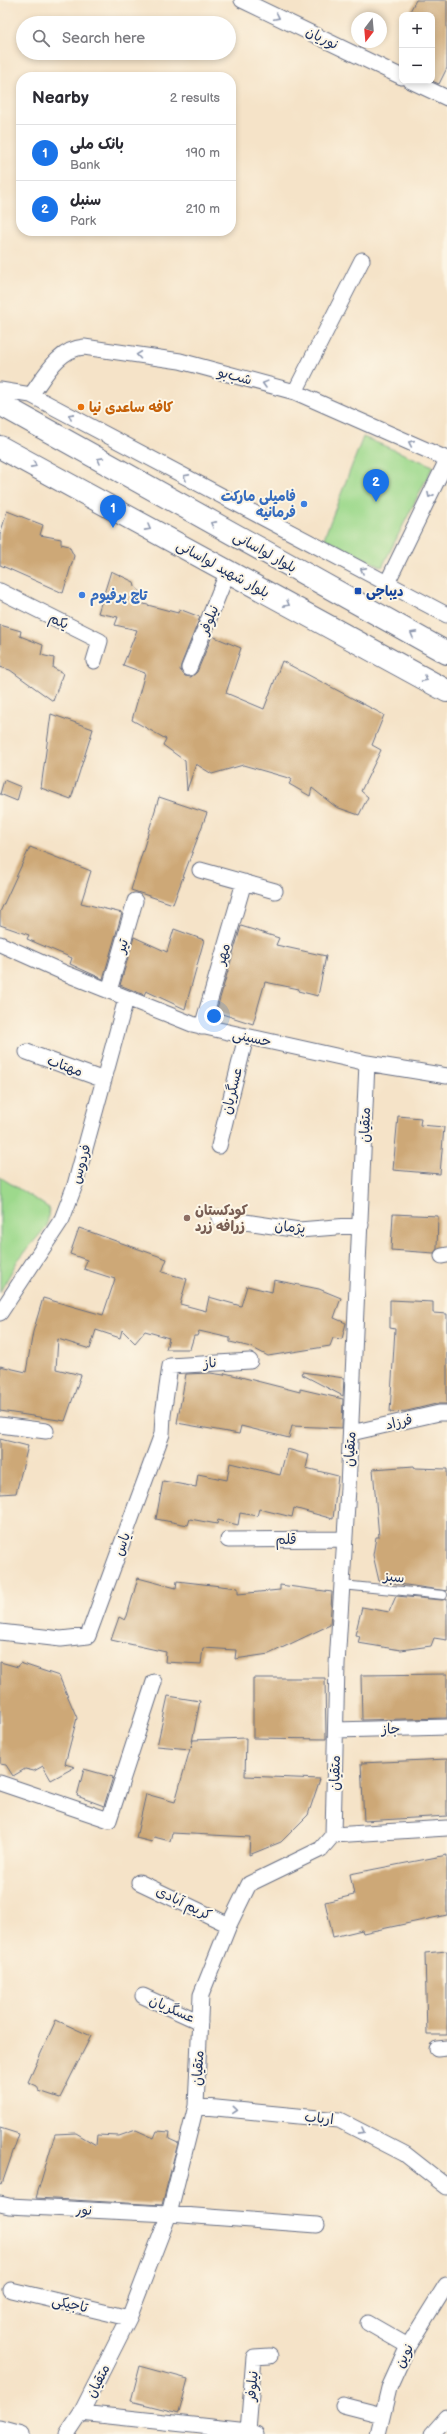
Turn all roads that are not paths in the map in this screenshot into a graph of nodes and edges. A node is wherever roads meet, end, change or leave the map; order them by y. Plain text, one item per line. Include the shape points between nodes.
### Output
1 (242, 0) edge
2 (399, 75) edge
3 (417, 84) edge
4 (447, 98) edge
5 (362, 260) dead end
6 (0, 390) edge
7 (295, 392) junction
8 (31, 395) junction
9 (0, 404) edge
10 (0, 447) edge
11 (447, 460) edge
12 (228, 571) junction
13 (387, 582) junction
14 (0, 591) edge
15 (447, 615) edge
16 (447, 653) edge
17 (94, 661) dead end
18 (189, 668) dead end
19 (447, 691) edge
20 (200, 870) dead end
21 (244, 882) junction
22 (275, 891) dead end
23 (134, 901) dead end
24 (0, 944) edge
25 (109, 991) junction
26 (126, 999) junction
27 (202, 1026) junction
28 (246, 1037) junction
29 (27, 1052) dead end
30 (367, 1063) junction
31 (447, 1076) edge
32 (104, 1080) junction
33 (218, 1146) dead end
34 (219, 1218) dead end
35 (361, 1225) junction
36 (0, 1313) edge
37 (250, 1360) dead end
38 (170, 1366) joint
39 (447, 1413) edge
40 (0, 1425) edge
41 (46, 1431) dead end
42 (351, 1433) junction
43 (345, 1539) junction
44 (228, 1540) dead end
45 (342, 1585) junction
46 (443, 1595) dead end
47 (0, 1632) edge
48 (154, 1682) dead end
49 (447, 1727) edge
50 (336, 1730) junction
51 (0, 1783) edge
52 (447, 1828) edge
53 (333, 1835) junction
54 (139, 1882) dead end
55 (229, 1925) junction
56 (143, 1996) dead end
57 (200, 2022) junction
58 (196, 2106) junction
59 (447, 2187) edge
60 (0, 2204) edge
61 (169, 2214) junction
62 (317, 2225) dead end
63 (446, 2285) dead end
64 (11, 2290) dead end
65 (129, 2318) junction
66 (368, 2323) dead end
67 (408, 2346) junction
68 (270, 2356) dead end
69 (343, 2405) dead end
70 (81, 2413) junction
71 (382, 2415) junction
72 (447, 2417) edge
73 (0, 2428) edge
74 (252, 2432) edge
75 (22, 2434) edge
76 (67, 2434) edge
77 (378, 2434) edge
78 (432, 2434) edge

1 -> 2 street, نوریان
3 - 4 street
5 - 7 street
6 - 8 street
7 -> 8 street, شب‌بو via 180,361 84,347 73,348 63,354
11 -> 7 street, شب‌بو
13 -> 8 street
16 -> 9 main road, بلوار لواسانی
10 -> 12 main road, بلوار شهید لواسانی
11 -> 13 street
12 - 18 street, نیلوفر
12 -> 19 main road, بلوار شهید لواسانی
13 - 15 street
14 - 17 street, یکم via 100,641
20 - 21 street
21 - 22 street
21 - 27 street, مهر
23 - 25 street, تیر
24 - 25 street, حسینی
25 - 26 street, حسینی
26 - 27 street, حسینی
26 - 32 street, فردوس
27 - 28 street, حسینی
28 - 30 street, حسینی
28 - 33 street, عسگریان
29 - 32 street, مهتاب
30 - 31 street, حسینی
30 - 35 street, متقیان
32 - 36 street, فردوس via 75,1185 62,1219
34 - 35 street, پژمان via 299,1230
35 - 42 street, متقیان
37 - 38 street, ناز
38 - 47 street, یاس via 162,1415 162,1434 88,1636 61,1639
39 - 42 street, فرزاد
40 - 41 street
42 - 43 street, متقیان
43 - 44 street, قلم
43 - 45 street, متقیان
45 - 46 lane, سبز
45 - 50 street, متقیان
48 - 51 street via 109,1820
49 - 50 street, جاز
50 - 53 street, متقیان
52 - 53 street
53 - 55 street, متقیان via 321,1849 249,1884
54 - 55 street, کریم آبادی
55 - 57 street, متقیان via 202,1994
56 - 57 street, عسگریان
57 - 58 street, متقیان
58 -> 59 street, ارباب via 340,2120 405,2154
58 - 61 street, متقیان
60 - 61 street, نور
61 - 62 street
61 - 65 street, متقیان
63 - 67 street, نوین
64 - 65 street, تاجیکی
65 - 70 street, متقیان
66 - 67 street
67 - 71 street, نوین via 389,2388
68 - 74 street, نیلوفر via 254,2357
69 - 71 street
70 - 74 street
70 - 76 street, متقیان
71 - 77 street, نوین
72 - 78 street
73 - 75 street

